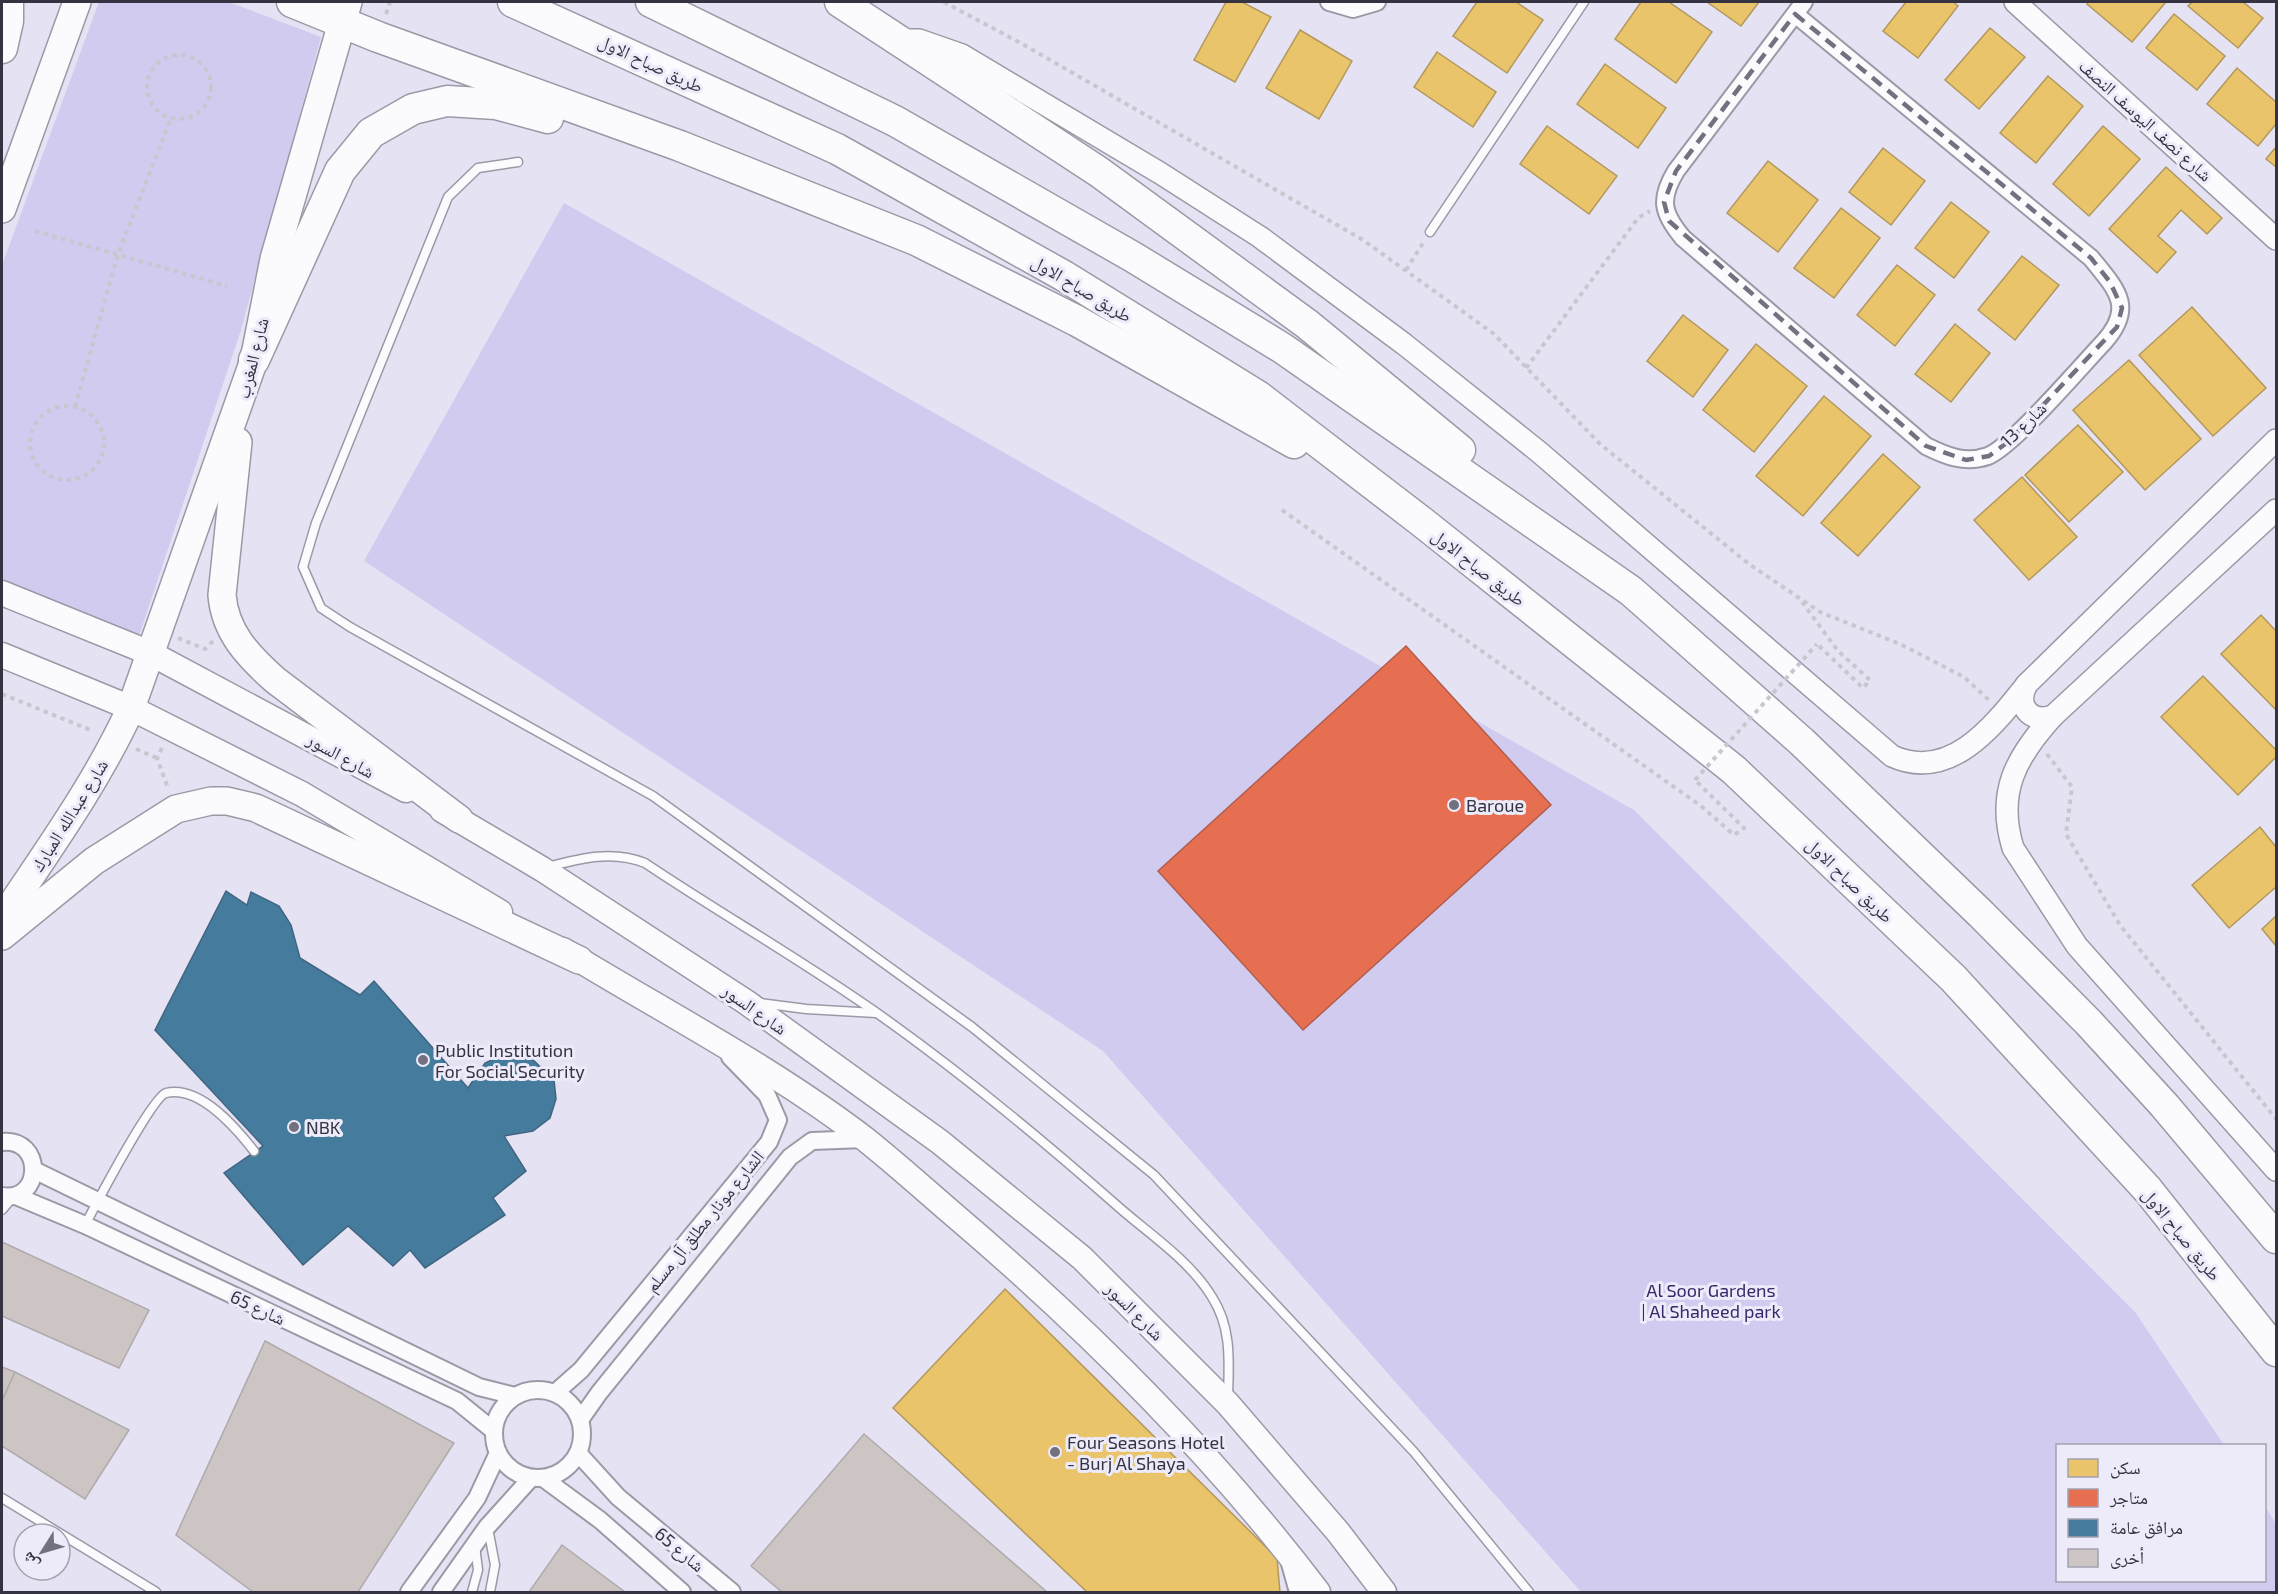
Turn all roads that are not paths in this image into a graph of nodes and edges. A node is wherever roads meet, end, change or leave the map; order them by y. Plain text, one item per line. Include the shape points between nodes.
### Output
1 (8, 2) edge
2 (77, 2) edge
3 (292, 2) edge
4 (513, 2) edge
5 (651, 2) edge
6 (840, 2) edge
7 (1329, 2) edge
8 (1377, 2) edge
9 (1584, 2) edge
10 (2015, 2) edge
11 (1800, 8) edge
12 (345, 12) edge
13 (898, 40) junction
14 (2, 48) edge
15 (680, 146) junction
16 (519, 162) dead end
17 (2, 209) edge
18 (1430, 232) road end
19 (2277, 239) edge
20 (254, 360) junction
21 (242, 398) junction
22 (2277, 440) edge
23 (2277, 510) edge
24 (1422, 522) junction
25 (1631, 591) junction
26 (2, 593) edge
27 (154, 641) junction
28 (2, 655) edge
29 (2027, 684) junction
30 (131, 708) junction
31 (2053, 716) junction
32 (459, 819) junction
33 (542, 869) junction
34 (2, 919) edge
35 (2, 936) edge
36 (579, 960) junction
37 (746, 1002) junction
38 (876, 1013) junction
39 (716, 1041) junction
40 (865, 1139) junction
41 (2, 1142) edge
42 (254, 1151) dead end
43 (34, 1170) junction
44 (2277, 1170) edge
45 (10, 1196) edge
46 (98, 1201) junction
47 (2, 1210) edge
48 (86, 1225) junction
49 (2277, 1238) edge
50 (2277, 1352) edge
51 (555, 1393) junction
52 (515, 1396) junction
53 (1228, 1404) junction
54 (580, 1420) junction
55 (494, 1431) junction
56 (498, 1453) junction
57 (578, 1453) junction
58 (537, 1478) junction
59 (2, 1498) edge
60 (487, 1527) junction
61 (474, 1545) junction
62 (1287, 1551) junction
63 (678, 1591) edge
64 (156, 1593) edge
65 (409, 1593) edge
66 (441, 1593) edge
67 (472, 1593) edge
68 (490, 1593) edge
69 (732, 1593) edge
70 (1298, 1593) edge
71 (1318, 1593) edge
72 (1384, 1593) edge
73 (1529, 1593) edge

1 - 14 highway
2 - 17 main road
3 - 12 highway
4 - 24 highway, طريق صباح الاول via 837,149 1064,276 1258,396
5 - 25 highway via 895,121 1133,257 1282,348
6 - 13 highway
7 - 8 street via 1353,9
9 - 18 lane
10 - 19 street, شارع نصف اليوسف النصف
11 - 11 street, شارع 13 via 2091,258 2110,282 2122,308 2117,327 2008,442 1989,456 1966,460 1926,446 1683,238 1669,221 1664,202 1666,187
12 - 15 highway
12 - 20 main road, شارع المغرب via 274,259
13 - 25 highway via 1100,172 1307,324
13 - 29 street via 919,40 962,55 1260,237 1404,344 1539,452 1892,756 1915,762 1950,757 1973,744
15 - 20 highway via 625,139 484,102 436,103 392,118 362,140 340,171
15 - 24 highway via 916,240 1088,327 1292,442
16 - 73 lane via 478,168 448,197 316,523 303,567 321,608 653,796 972,1027 1154,1175 1414,1452
20 - 21 main road, شارع المغرب
21 - 27 main road, شارع المغرب
21 - 32 main road via 222,588 229,626 245,651 274,680
22 - 29 street
23 - 31 street
24 - 50 highway, طريق صباح الاول via 1734,770 1953,978 2148,1190
25 - 49 highway via 1802,742 1990,922 2157,1096
26 - 27 main road, شارع السور
27 - 30 main road, شارع المغرب
27 - 32 main road, شارع السور
28 - 30 main road
29 - 31 street via 2022,693 2026,712 2034,718
30 - 34 main road, شارع عبدالله المبارك via 77,808
30 - 36 main road via 302,794
31 - 44 street via 2034,737 2008,785 2008,830 2023,866 2077,946
32 - 33 main road, شارع السور
33 - 37 main road, شارع السور
33 - 38 lane via 580,858 627,856 645,862
35 - 36 main road via 94,861 157,819 188,804 227,801 256,808
36 - 39 main road
37 - 38 lane
37 - 53 main road, شارع السور via 940,1142 1082,1258
38 - 53 lane via 1067,1162 1193,1272 1213,1297 1226,1326
39 - 40 main road
39 - 51 street, الشارع مونار مطلق آل مسلم via 766,1095 778,1120 769,1142 581,1370
40 - 54 street, الشارع مونار مطلق آل مسلم via 812,1141 790,1157
40 - 62 main road via 1023,1274 1125,1371 1182,1428
41 - 43 street via 15,1143 29,1153
42 - 46 lane via 222,1114 188,1095 165,1093 143,1122
43 - 45 street via 29,1186
43 - 46 street, شارع 65
45 - 47 lane
45 - 48 street, شارع 65
46 - 48 lane
46 - 52 street, شارع 65 via 474,1384
48 - 55 street, شارع 65 via 457,1401
51 - 52 street via 535,1390
51 - 54 street via 574,1409
52 - 55 street via 504,1405
53 - 72 main road, شارع السور via 1338,1532
54 - 57 street
55 - 56 street
56 - 58 street via 512,1469
56 - 65 street via 477,1498
57 - 58 street via 564,1470
57 - 69 street, شارع 65 via 618,1497
58 - 60 street
58 - 63 street, شارع 65 via 600,1520
59 - 64 lane
60 - 61 street
60 - 68 lane via 495,1565
61 - 66 street
61 - 67 lane via 478,1570
62 - 70 street
62 - 71 main road

